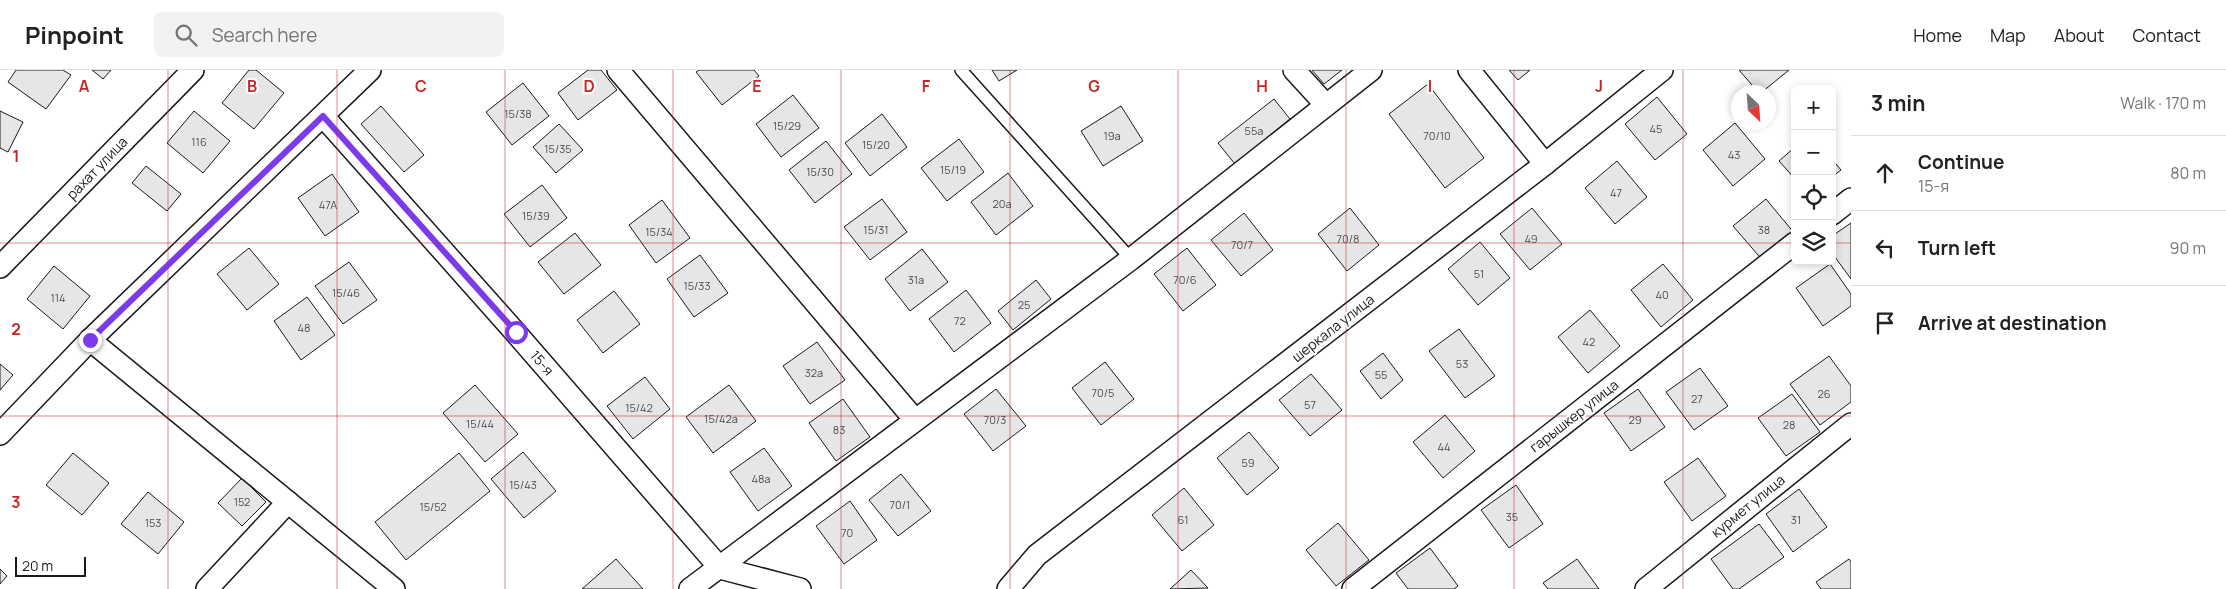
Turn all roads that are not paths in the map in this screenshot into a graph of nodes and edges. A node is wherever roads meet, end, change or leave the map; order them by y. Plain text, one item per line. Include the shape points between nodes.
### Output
1 (193, 70) edge
2 (370, 70) edge
3 (618, 70) edge
4 (962, 70) edge
5 (1294, 70) edge
6 (1371, 70) edge
7 (1469, 70) edge
8 (1662, 70) edge
9 (1326, 105) junction
10 (323, 116) junction
11 (1546, 164) junction
12 (1851, 199) edge
13 (1836, 211) edge
14 (1791, 246) edge
15 (1131, 259) junction
16 (0, 267) edge
17 (90, 340) junction
18 (915, 420) junction
19 (1851, 424) edge
20 (0, 434) edge
21 (288, 502) junction
22 (720, 568) junction
23 (207, 589) edge
24 (394, 589) edge
25 (690, 589) edge
26 (800, 589) edge
27 (1008, 589) edge
28 (1353, 589) edge
29 (1646, 589) edge

1 - 16 street, рахат улица
2 - 10 street
3 - 18 street
4 - 15 lane
5 - 9 street
6 - 9 street
7 - 11 street
8 - 11 street, шеркала улица
9 - 15 street
10 - 17 street
10 - 22 street, 15-я
11 - 27 street, шеркала улица via 1037,556
12 - 13 street
14 - 28 street, гарышкер улица
15 - 18 street
17 - 20 street
17 - 21 street
18 - 22 street
19 - 29 street, курмет улица
21 - 23 street
21 - 24 street
22 - 25 street
22 - 26 street

